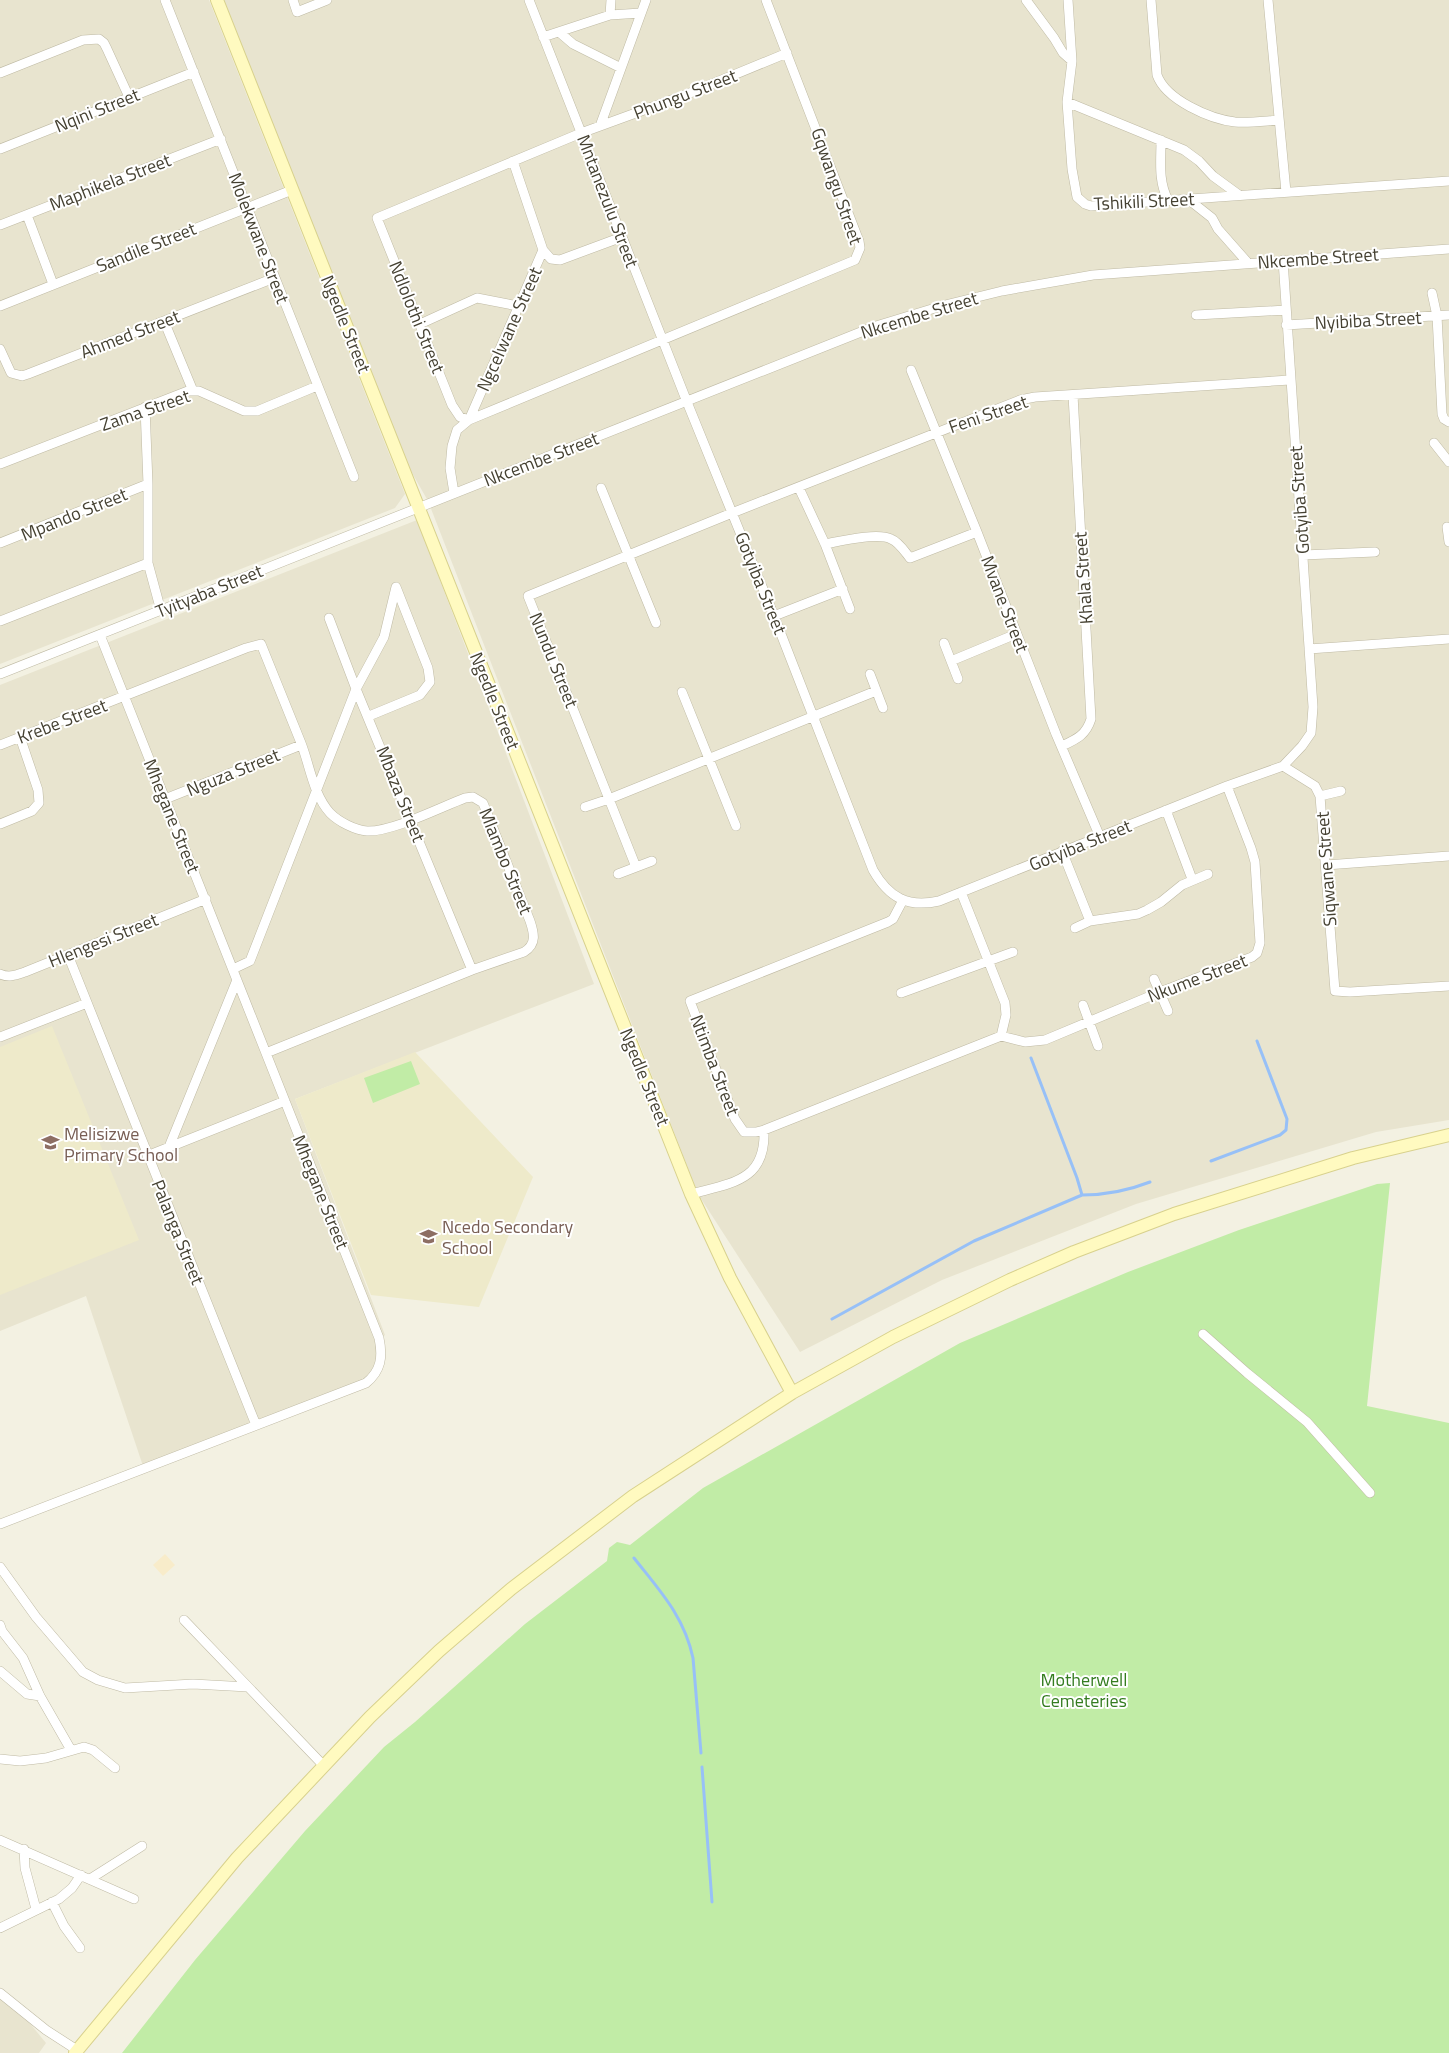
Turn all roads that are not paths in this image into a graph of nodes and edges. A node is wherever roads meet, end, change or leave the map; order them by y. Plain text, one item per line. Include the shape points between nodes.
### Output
1 (166, 0) edge
2 (217, 0) edge
3 (293, 0) edge
4 (327, 0) edge
5 (529, 0) edge
6 (611, 0) edge
7 (646, 0) edge
8 (766, 0) edge
9 (1026, 0) edge
10 (1068, 0) edge
11 (1150, 0) edge
12 (1268, 0) edge
13 (641, 13) junction
14 (610, 16) junction
15 (559, 32) junction
16 (543, 36) junction
17 (787, 53) junction
18 (1072, 61) junction
19 (621, 68) junction
20 (194, 72) junction
21 (0, 73) edge
22 (129, 97) junction
23 (1067, 102) junction
24 (1279, 120) junction
25 (600, 126) junction
26 (582, 133) junction
27 (221, 139) junction
28 (1160, 140) junction
29 (0, 149) edge
30 (513, 161) junction
31 (1449, 181) edge
32 (292, 190) junction
33 (1286, 192) junction
34 (1239, 195) junction
35 (1188, 199) junction
36 (1168, 200) junction
37 (247, 207) junction
38 (27, 215) junction
39 (0, 225) edge
40 (622, 236) junction
41 (1449, 249) edge
42 (543, 250) junction
43 (1283, 260) junction
44 (1248, 263) junction
45 (274, 278) junction
46 (53, 284) junction
47 (1432, 293) dead end
48 (0, 306) edge
49 (518, 306) junction
50 (1286, 310) junction
51 (1196, 315) dead end
52 (1437, 316) junction
53 (1449, 316) edge
54 (164, 321) junction
55 (420, 324) junction
56 (1286, 325) junction
57 (662, 340) junction
58 (0, 349) edge
59 (911, 370) dead end
60 (1290, 380) junction
61 (317, 386) junction
62 (194, 391) junction
63 (1073, 395) junction
64 (687, 402) junction
65 (145, 407) junction
66 (469, 420) junction
67 (1449, 422) edge
68 (937, 432) junction
69 (1434, 443) dead end
70 (1449, 462) edge
71 (0, 464) edge
72 (354, 477) dead end
73 (148, 484) junction
74 (601, 488) dead end
75 (799, 488) junction
76 (454, 493) junction
77 (418, 507) junction
78 (732, 513) junction
79 (1447, 527) dead end
80 (977, 532) junction
81 (1449, 542) edge
82 (0, 543) edge
83 (825, 544) junction
84 (1376, 552) dead end
85 (629, 554) junction
86 (1303, 555) junction
87 (148, 563) junction
88 (843, 589) junction
89 (850, 609) dead end
90 (161, 610) junction
91 (774, 616) junction
92 (329, 618) dead end
93 (0, 622) edge
94 (656, 623) dead end
95 (1016, 634) junction
96 (100, 635) junction
97 (1449, 639) edge
98 (944, 643) dead end
99 (1309, 649) junction
100 (951, 661) junction
101 (0, 674) edge
102 (870, 674) dead end
103 (958, 679) dead end
104 (356, 689) junction
105 (876, 691) junction
106 (682, 692) dead end
107 (125, 697) junction
108 (883, 708) dead end
109 (368, 716) junction
110 (813, 716) junction
111 (20, 738) junction
112 (0, 745) edge
113 (302, 745) junction
114 (1062, 746) junction
115 (710, 758) junction
116 (1283, 766) junction
117 (1227, 786) junction
118 (1341, 791) dead end
119 (316, 792) junction
120 (1320, 796) junction
121 (165, 799) junction
122 (608, 799) junction
123 (585, 808) dead end
124 (1166, 810) junction
125 (411, 819) junction
126 (0, 824) edge
127 (736, 826) dead end
128 (1100, 837) junction
129 (1062, 851) junction
130 (1449, 856) edge
131 (652, 862) dead end
132 (1326, 865) junction
133 (636, 867) junction
134 (618, 874) dead end
135 (1208, 874) dead end
136 (1192, 879) junction
137 (961, 892) junction
138 (206, 899) junction
139 (903, 900) junction
140 (1090, 921) junction
141 (1075, 928) dead end
142 (1013, 952) dead end
143 (68, 955) junction
144 (988, 961) junction
145 (233, 970) junction
146 (472, 970) junction
147 (0, 974) edge
148 (1154, 979) dead end
149 (237, 980) junction
150 (1449, 986) edge
151 (1160, 992) junction
152 (902, 993) dead end
153 (87, 1003) junction
154 (1083, 1005) dead end
155 (1168, 1011) dead end
156 (1090, 1021) junction
157 (1001, 1036) junction
158 (0, 1037) edge
159 (1098, 1046) dead end
160 (266, 1053) junction
161 (285, 1101) junction
162 (764, 1130) junction
163 (1449, 1135) edge
164 (169, 1147) junction
165 (147, 1156) junction
166 (691, 1194) junction
167 (1203, 1334) dead end
168 (792, 1393) junction
169 (256, 1425) junction
170 (1370, 1493) dead end
171 (0, 1524) edge
172 (0, 1567) edge
173 (184, 1620) dead end
174 (0, 1625) edge
175 (0, 1671) edge
176 (248, 1686) junction
177 (40, 1696) junction
178 (71, 1750) junction
179 (0, 1759) edge
180 (323, 1765) junction
181 (115, 1768) dead end
182 (0, 1840) edge
183 (142, 1846) dead end
184 (24, 1849) junction
185 (81, 1875) junction
186 (90, 1879) junction
187 (134, 1899) dead end
188 (52, 1902) junction
189 (36, 1910) junction
190 (0, 1928) edge
191 (80, 1948) dead end
192 (0, 1993) edge
193 (76, 2052) edge

1 - 20 street, Molekwane Street
2 - 32 main road, Ngedle Street
3 - 4 street via 297,12
5 - 16 street, Mntanezulu Street
6 - 14 street
7 - 13 street
8 - 17 street, Gqwangu Street
9 - 18 street
10 - 18 street, Tshikili Street
11 - 24 street via 1157,75 1167,91 1222,120
12 - 24 street
13 - 14 street
13 - 19 street
14 - 15 street
15 - 16 street
15 - 19 street via 573,44
16 - 26 street, Mntanezulu Street
17 - 25 street, Phungu Street
17 - 57 street, Gqwangu Street via 860,241 856,260
18 - 23 street, Tshikili Street
19 - 25 street
20 - 22 street, Nqini Street
20 - 27 street, Molekwane Street
21 - 22 street via 83,40 99,40 104,43
22 - 29 street, Nqini Street
23 - 28 street
23 - 36 street, Tshikili Street via 1076,197 1092,206
24 - 33 street
25 - 26 street, Phungu Street
26 - 30 street, Ndlolothi Street
26 - 40 street, Mntanezulu Street
27 - 37 street, Molekwane Street
27 - 38 street, Maphikela Street
28 - 34 street via 1184,150
28 - 36 street via 1160,180
30 - 42 street, Ngcelwane Street
30 - 55 street, Ndlolothi Street via 377,218
31 - 33 street, Tshikili Street
32 - 37 street, Sandile Street
32 - 77 main road, Ngedle Street
33 - 34 street, Tshikili Street
34 - 35 street, Tshikili Street
35 - 36 street, Tshikili Street
35 - 44 street via 1212,218
37 - 45 street, Molekwane Street
37 - 46 street, Sandile Street
38 - 39 street, Maphikela Street
38 - 46 street
40 - 42 street via 560,260 551,259
40 - 57 street, Mntanezulu Street
41 - 43 street, Nkcembe Street
42 - 49 street, Ngcelwane Street
43 - 44 street, Nkcembe Street
43 - 50 street, Gotyiba Street
44 - 64 street, Nkcembe Street via 1093,275 945,305 876,326
45 - 54 street, Ahmed Street
45 - 61 street, Molekwane Street
46 - 48 street, Sandile Street
47 - 52 street
49 - 55 street via 477,298
49 - 66 street, Ngcelwane Street
50 - 51 street
50 - 56 street, Gotyiba Street
52 - 53 street, Nyibiba Street
52 - 56 street, Nyibiba Street
52 - 67 street via 1442,414
54 - 58 street, Ahmed Street via 22,376 11,373
54 - 62 street
55 - 66 street, Ndlolothi Street via 452,405 460,417
56 - 60 street, Gotyiba Street
57 - 64 street, Mntanezulu Street
57 - 66 street
59 - 68 street, Mvane Street
60 - 63 street, Feni Street
60 - 86 street, Gotyiba Street
61 - 62 street, Zama Street via 250,412
61 - 72 street, Molekwane Street
62 - 65 street, Zama Street
63 - 68 street, Feni Street via 1020,400
63 - 114 street, Khala Street via 1091,719 1082,737
64 - 76 street, Nkcembe Street
64 - 78 street, Gotyiba Street
65 - 71 street, Zama Street
65 - 73 street
66 - 76 street, Ngcelwane Street via 457,430 452,446 450,468
68 - 75 street, Feni Street
68 - 80 street, Mvane Street
69 - 70 street
73 - 82 street, Mpando Street
73 - 87 street
74 - 85 street
75 - 78 street, Feni Street
75 - 83 street
76 - 77 street, Nkcembe Street
77 - 90 street, Tyityaba Street
77 - 166 main road, Ngedle Street
78 - 85 street, Nundu Street
78 - 91 street, Gotyiba Street
79 - 81 street
80 - 83 street via 910,558 889,537
80 - 95 street, Mvane Street
83 - 88 street
84 - 86 street
85 - 94 street
85 - 122 street, Nundu Street via 528,596
86 - 99 street, Gotyiba Street
87 - 90 street
87 - 93 street
88 - 89 street
88 - 91 street
90 - 96 street, Tyityaba Street
91 - 110 street, Gotyiba Street
92 - 104 street, Mbaza Street
95 - 100 street
95 - 114 street, Mvane Street
96 - 101 street, Tyityaba Street
96 - 107 street, Mhegane Street
97 - 99 street
98 - 100 street
99 - 116 street, Gotyiba Street via 1313,707 1311,733
100 - 103 street
102 - 105 street
104 - 109 street, Mbaza Street
104 - 109 street via 384,637 396,587 428,668 430,682 420,695
104 - 119 street
105 - 108 street
105 - 110 street
106 - 115 street
107 - 111 street, Krebe Street
107 - 113 street, Mlambo Street via 261,644
107 - 121 street, Mhegane Street
109 - 125 street, Mbaza Street
110 - 115 street
110 - 139 street, Gotyiba Street via 873,870 888,892
111 - 112 street, Krebe Street
111 - 126 street via 38,790 39,803 32,811
113 - 119 street, Mlambo Street
113 - 121 street, Nguza Street
114 - 128 street, Mvane Street
115 - 122 street
115 - 127 street
116 - 117 street, Gotyiba Street
116 - 120 street, Siqwane Street via 1315,786
117 - 124 street, Gotyiba Street
117 - 151 street, Nkume Street via 1255,862 1259,950 1252,957
118 - 120 street
119 - 125 street, Mlambo Street via 329,812 354,828 366,831 382,829
119 - 145 street via 250,961
120 - 132 street, Siqwane Street
121 - 138 street, Mhegane Street
122 - 123 street
122 - 133 street, Nundu Street
124 - 128 street, Gotyiba Street
124 - 136 street
125 - 146 street, Mbaza Street
125 - 146 street, Mlambo Street via 464,798 473,797 483,802 534,937 530,948 524,952
128 - 129 street, Gotyiba Street
129 - 137 street, Gotyiba Street
129 - 140 street
130 - 132 street
131 - 133 street
132 - 150 street, Siqwane Street via 1335,991
133 - 134 street
135 - 136 street
136 - 140 street via 1162,902 1138,914
137 - 139 street, Gotyiba Street via 927,904
137 - 144 street
138 - 143 street, Hlengesi Street
138 - 145 street, Mhegane Street
139 - 162 street, Ntimba Street via 888,922 690,1001 740,1128 750,1133
140 - 141 street
142 - 144 street
143 - 147 street, Hlengesi Street via 12,976
143 - 153 street, Palanga Street
144 - 152 street
144 - 157 street via 1006,1009
145 - 149 street, Mhegane Street
146 - 160 street, Mlambo Street
148 - 151 street
149 - 160 street, Mhegane Street
149 - 164 street
151 - 155 street
151 - 156 street, Nkume Street
153 - 158 street
153 - 165 street, Palanga Street
154 - 156 street
156 - 157 street, Nkume Street via 1038,1042
156 - 159 street
157 - 162 street, Ntimba Street
160 - 161 street, Mhegane Street
161 - 164 street
161 - 169 street, Mhegane Street via 379,1338 381,1359 375,1376 366,1383
162 - 166 street via 764,1150 756,1167 736,1181
163 - 168 main road via 1353,1158 1126,1231 1010,1280
164 - 165 street
165 - 169 street, Palanga Street
166 - 168 main road, Ngedle Street via 730,1278
167 - 170 street via 1307,1422
168 - 180 main road via 633,1496 556,1554 439,1652
169 - 171 street, Mhegane Street
172 - 176 street via 36,1618 83,1672 98,1680 126,1688 193,1684
173 - 176 street
174 - 177 street via 23,1658
175 - 177 street via 27,1694
176 - 180 street
177 - 178 street
178 - 179 street via 46,1758
178 - 181 street via 93,1750
180 - 193 main road via 237,1858
182 - 184 street
183 - 186 street
184 - 185 street
184 - 189 street via 26,1875
185 - 186 street
185 - 188 street via 72,1888
186 - 187 street
188 - 189 street
188 - 191 street
189 - 190 street
192 - 193 street

